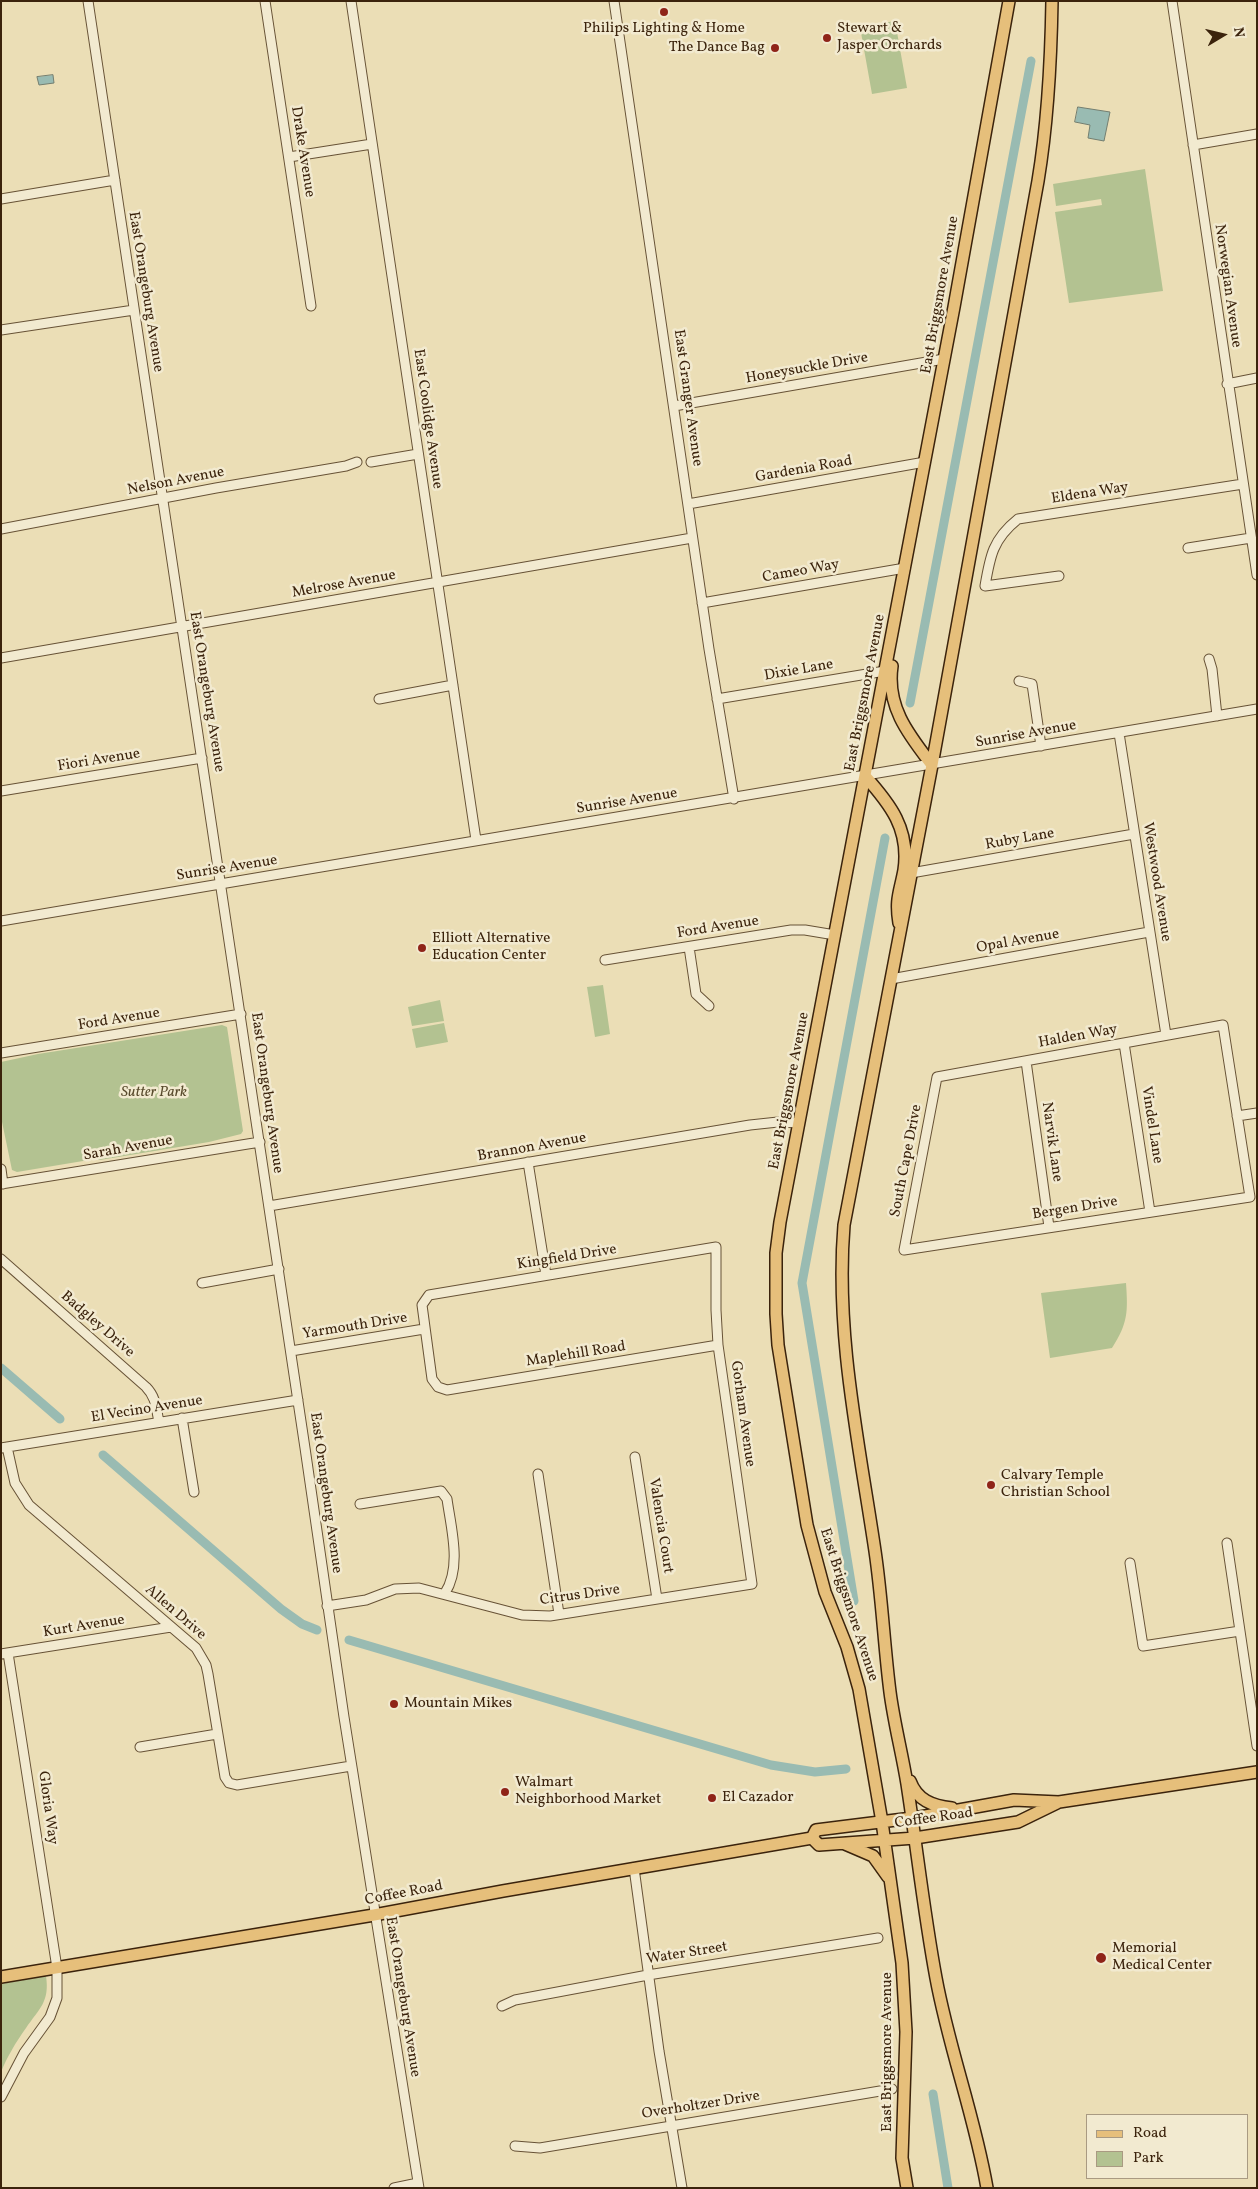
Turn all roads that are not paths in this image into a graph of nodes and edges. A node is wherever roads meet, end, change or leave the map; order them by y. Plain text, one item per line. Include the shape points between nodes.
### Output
1 (88, 1) edge
2 (266, 1) edge
3 (351, 1) edge
4 (614, 1) edge
5 (1009, 1) edge
6 (1052, 1) edge
7 (1172, 1) edge
8 (1257, 134) edge
9 (372, 144) junction
10 (1193, 145) junction
11 (289, 157) junction
12 (115, 180) junction
13 (1, 199) edge
14 (311, 306) dead end
15 (134, 310) junction
16 (1, 330) edge
17 (944, 359) junction
18 (1257, 378) edge
19 (1227, 384) junction
20 (674, 406) junction
21 (418, 454) junction
22 (357, 462) dead end
23 (371, 462) dead end
24 (925, 462) junction
25 (1242, 484) junction
26 (163, 499) junction
27 (688, 504) junction
28 (1, 530) edge
29 (692, 538) junction
30 (1251, 538) junction
31 (1188, 548) dead end
32 (905, 568) junction
33 (1257, 575) edge
34 (1059, 576) dead end
35 (438, 582) junction
36 (702, 603) junction
37 (895, 622) junction
38 (182, 628) junction
39 (1, 658) edge
40 (1209, 659) dead end
41 (885, 671) junction
42 (1019, 681) dead end
43 (453, 685) junction
44 (379, 699) dead end
45 (717, 699) junction
46 (1257, 709) edge
47 (1217, 716) junction
48 (1119, 733) junction
49 (1041, 746) junction
50 (202, 758) junction
51 (932, 765) junction
52 (865, 776) junction
53 (1, 791) edge
54 (734, 798) junction
55 (1134, 834) junction
56 (476, 840) junction
57 (911, 873) junction
58 (221, 884) junction
59 (1, 921) edge
60 (900, 930) junction
61 (1149, 932) junction
62 (835, 935) junction
63 (689, 947) junction
64 (605, 960) dead end
65 (891, 979) junction
66 (709, 1006) dead end
67 (240, 1014) junction
68 (1166, 1035) junction
69 (1124, 1043) junction
70 (1, 1053) edge
71 (1026, 1061) junction
72 (937, 1077) joint
73 (1257, 1113) edge
74 (1237, 1116) junction
75 (800, 1123) junction
76 (260, 1142) junction
77 (528, 1162) junction
78 (1, 1169) edge
79 (2, 1184) edge
80 (269, 1206) junction
81 (1150, 1212) junction
82 (1048, 1227) junction
83 (716, 1247) joint
84 (904, 1250) joint
85 (1, 1259) edge
86 (279, 1269) junction
87 (546, 1275) junction
88 (202, 1283) dead end
89 (424, 1329) junction
90 (718, 1345) junction
91 (291, 1351) junction
92 (298, 1400) junction
93 (182, 1418) junction
94 (159, 1422) junction
95 (4, 1448) edge
96 (635, 1457) dead end
97 (538, 1474) dead end
98 (194, 1492) dead end
99 (360, 1504) dead end
100 (1227, 1543) dead end
101 (1130, 1563) dead end
102 (752, 1584) joint
103 (445, 1593) junction
104 (657, 1599) junction
105 (327, 1606) junction
106 (560, 1614) junction
107 (171, 1627) junction
108 (1240, 1631) junction
109 (5, 1654) edge
110 (217, 1734) junction
111 (1257, 1746) edge
112 (140, 1747) dead end
113 (351, 1766) junction
114 (904, 1766) junction
115 (1257, 1772) edge
116 (1059, 1802) junction
117 (963, 1809) junction
118 (912, 1818) junction
119 (882, 1822) junction
120 (812, 1838) junction
121 (915, 1838) junction
122 (885, 1840) junction
123 (844, 1843) junction
124 (634, 1868) junction
125 (890, 1881) junction
126 (374, 1916) junction
127 (878, 1938) dead end
128 (57, 1968) junction
129 (648, 1974) junction
130 (1, 1977) edge
131 (502, 2006) dead end
132 (892, 2089) dead end
133 (1, 2097) edge
134 (672, 2125) junction
135 (515, 2146) dead end
136 (419, 2185) edge
137 (394, 2188) edge
138 (682, 2188) edge
139 (907, 2188) edge
140 (986, 2188) edge

1 - 12 street, East Orangeburg Avenue
2 - 11 street, Drake Avenue
3 - 9 street, East Coolidge Avenue
4 - 20 street, East Granger Avenue
5 - 17 main road, East Briggsmore Avenue
6 - 51 main road, East Briggsmore Avenue via 1051,70 1043,154
7 - 10 street, Norwegian Avenue
8 - 10 street
9 - 11 street
9 - 21 street, East Coolidge Avenue
10 - 19 street, Norwegian Avenue
11 - 14 street, Drake Avenue
12 - 13 street
12 - 15 street, East Orangeburg Avenue
15 - 16 street
15 - 26 street, East Orangeburg Avenue
17 - 20 street, Honeysuckle Drive
17 - 24 main road, East Briggsmore Avenue
18 - 19 street
19 - 25 street, Norwegian Avenue
20 - 27 street, East Granger Avenue
21 - 23 street
21 - 35 street, East Coolidge Avenue
22 - 26 street, Nelson Avenue
24 - 27 street, Gardenia Road
24 - 32 main road, East Briggsmore Avenue
25 - 30 street, Norwegian Avenue
25 - 34 street, Eldena Way via 1018,519 1006,529 991,553 985,586
26 - 28 street, Nelson Avenue
26 - 38 street, East Orangeburg Avenue
27 - 29 street, East Granger Avenue
29 - 35 street, Melrose Avenue
29 - 36 street, East Granger Avenue
30 - 31 street
30 - 33 street, Norwegian Avenue
32 - 36 street, Cameo Way
32 - 37 main road, East Briggsmore Avenue
35 - 38 street, Melrose Avenue
35 - 43 street, East Coolidge Avenue
36 - 45 street, East Granger Avenue
37 - 41 main road, East Briggsmore Avenue
37 - 51 main road via 896,642 891,674 900,720 909,737
38 - 39 street, Melrose Avenue
38 - 50 street, East Orangeburg Avenue
40 - 47 street
41 - 45 street, Dixie Lane
41 - 52 main road, East Briggsmore Avenue
42 - 49 street via 1032,684
43 - 44 street
43 - 56 street, East Coolidge Avenue
45 - 54 street, East Granger Avenue
46 - 47 street, Sunrise Avenue
47 - 48 street, Sunrise Avenue
48 - 49 street, Sunrise Avenue
48 - 55 street, Westwood Avenue
49 - 51 street, Sunrise Avenue
50 - 53 street, Fiori Avenue
50 - 58 street, East Orangeburg Avenue
51 - 52 street, Sunrise Avenue
51 - 57 main road, East Briggsmore Avenue
52 - 54 street, Sunrise Avenue
52 - 60 main road via 891,806 904,845 904,868 896,906
52 - 62 main road, East Briggsmore Avenue
54 - 56 street, Sunrise Avenue
55 - 57 street, Ruby Lane
55 - 61 street, Westwood Avenue
56 - 58 street, Sunrise Avenue
57 - 60 main road, East Briggsmore Avenue
58 - 59 street, Sunrise Avenue
58 - 67 street, East Orangeburg Avenue
60 - 65 main road, East Briggsmore Avenue
61 - 65 street, Opal Avenue
61 - 68 street, Westwood Avenue
62 - 63 street, Ford Avenue via 791,930
62 - 75 main road, East Briggsmore Avenue
63 - 64 street, Ford Avenue
63 - 66 street via 696,994
65 - 114 main road, East Briggsmore Avenue via 844,1225 841,1297 844,1340 880,1586 890,1694
67 - 70 street, Ford Avenue
67 - 76 street, East Orangeburg Avenue
68 - 69 street, Halden Way
68 - 74 street, Halden Way via 1223,1025
69 - 71 street, Halden Way
69 - 81 street, Vindel Lane
71 - 72 street, Halden Way
71 - 82 street, Narvik Lane
72 - 84 street, South Cape Drive
73 - 74 street
74 - 81 street, Bergen Drive via 1250,1197
75 - 77 street, Brannon Avenue via 750,1125
75 - 119 main road, East Briggsmore Avenue via 776,1253 778,1345 807,1525 825,1592 847,1647 859,1689
76 - 79 street, Sarah Avenue
76 - 80 street, East Orangeburg Avenue
77 - 80 street, Brannon Avenue
77 - 87 street
78 - 79 street
80 - 86 street, East Orangeburg Avenue
81 - 82 street, Bergen Drive
82 - 84 street, Bergen Drive
83 - 87 street, Kingfield Drive
83 - 90 street, Gorham Avenue
85 - 94 street, Badgley Drive via 146,1386 152,1393
86 - 88 street
86 - 91 street, East Orangeburg Avenue
87 - 89 street, Kingfield Drive via 435,1294 424,1300 421,1310
89 - 90 street, Maplehill Road via 432,1379 438,1387 447,1390
89 - 91 street, Yarmouth Drive
90 - 102 street, Gorham Avenue
91 - 92 street, East Orangeburg Avenue
92 - 93 street, El Vecino Avenue
92 - 105 street, East Orangeburg Avenue
93 - 94 street, El Vecino Avenue
93 - 98 street
94 - 95 street, El Vecino Avenue
95 - 107 street, Allen Drive via 15,1483 29,1505
96 - 104 street, Valencia Court
97 - 106 street
99 - 103 street via 441,1491 447,1499 454,1569
100 - 108 street
101 - 108 street via 1143,1646
102 - 104 street, Citrus Drive
103 - 105 street, Citrus Drive via 406,1588 366,1600
103 - 106 street, Citrus Drive via 522,1615
104 - 106 street, Citrus Drive
105 - 113 street, East Orangeburg Avenue
107 - 109 street, Kurt Avenue
107 - 110 street, Allen Drive via 196,1648 206,1665
108 - 111 street
109 - 128 street, Gloria Way
110 - 112 street
110 - 113 street, Allen Drive via 225,1777 229,1783 237,1785
113 - 126 street, East Orangeburg Avenue
114 - 117 main road via 913,1788 926,1802
114 - 118 main road, East Briggsmore Avenue
115 - 116 main road, Coffee Road
116 - 117 main road, Coffee Road via 1014,1800
116 - 121 main road, Coffee Road via 1018,1822
117 - 118 main road, Coffee Road
118 - 119 main road, Coffee Road
118 - 121 main road, East Briggsmore Avenue
119 - 120 main road, Coffee Road via 816,1830
119 - 122 main road, East Briggsmore Avenue
120 - 123 main road, Coffee Road via 819,1845
120 - 124 main road, Coffee Road
121 - 122 main road, Coffee Road
121 - 140 main road, East Briggsmore Avenue via 936,1979 958,2074 980,2146
122 - 123 main road, Coffee Road
122 - 125 main road, East Briggsmore Avenue
123 - 125 main road via 873,1856
124 - 126 main road, Coffee Road
124 - 129 street
125 - 139 main road, East Briggsmore Avenue via 905,1999 902,2158
126 - 128 main road, Coffee Road
126 - 136 street, East Orangeburg Avenue
127 - 129 street, Water Street
128 - 130 main road, Coffee Road
128 - 133 street, Gloria Way via 57,1998 50,2017 24,2053
129 - 131 street, Water Street via 515,2000
129 - 134 street
132 - 134 street, Overholtzer Drive
134 - 135 street, Overholtzer Drive via 540,2148
134 - 138 street
136 - 137 street

